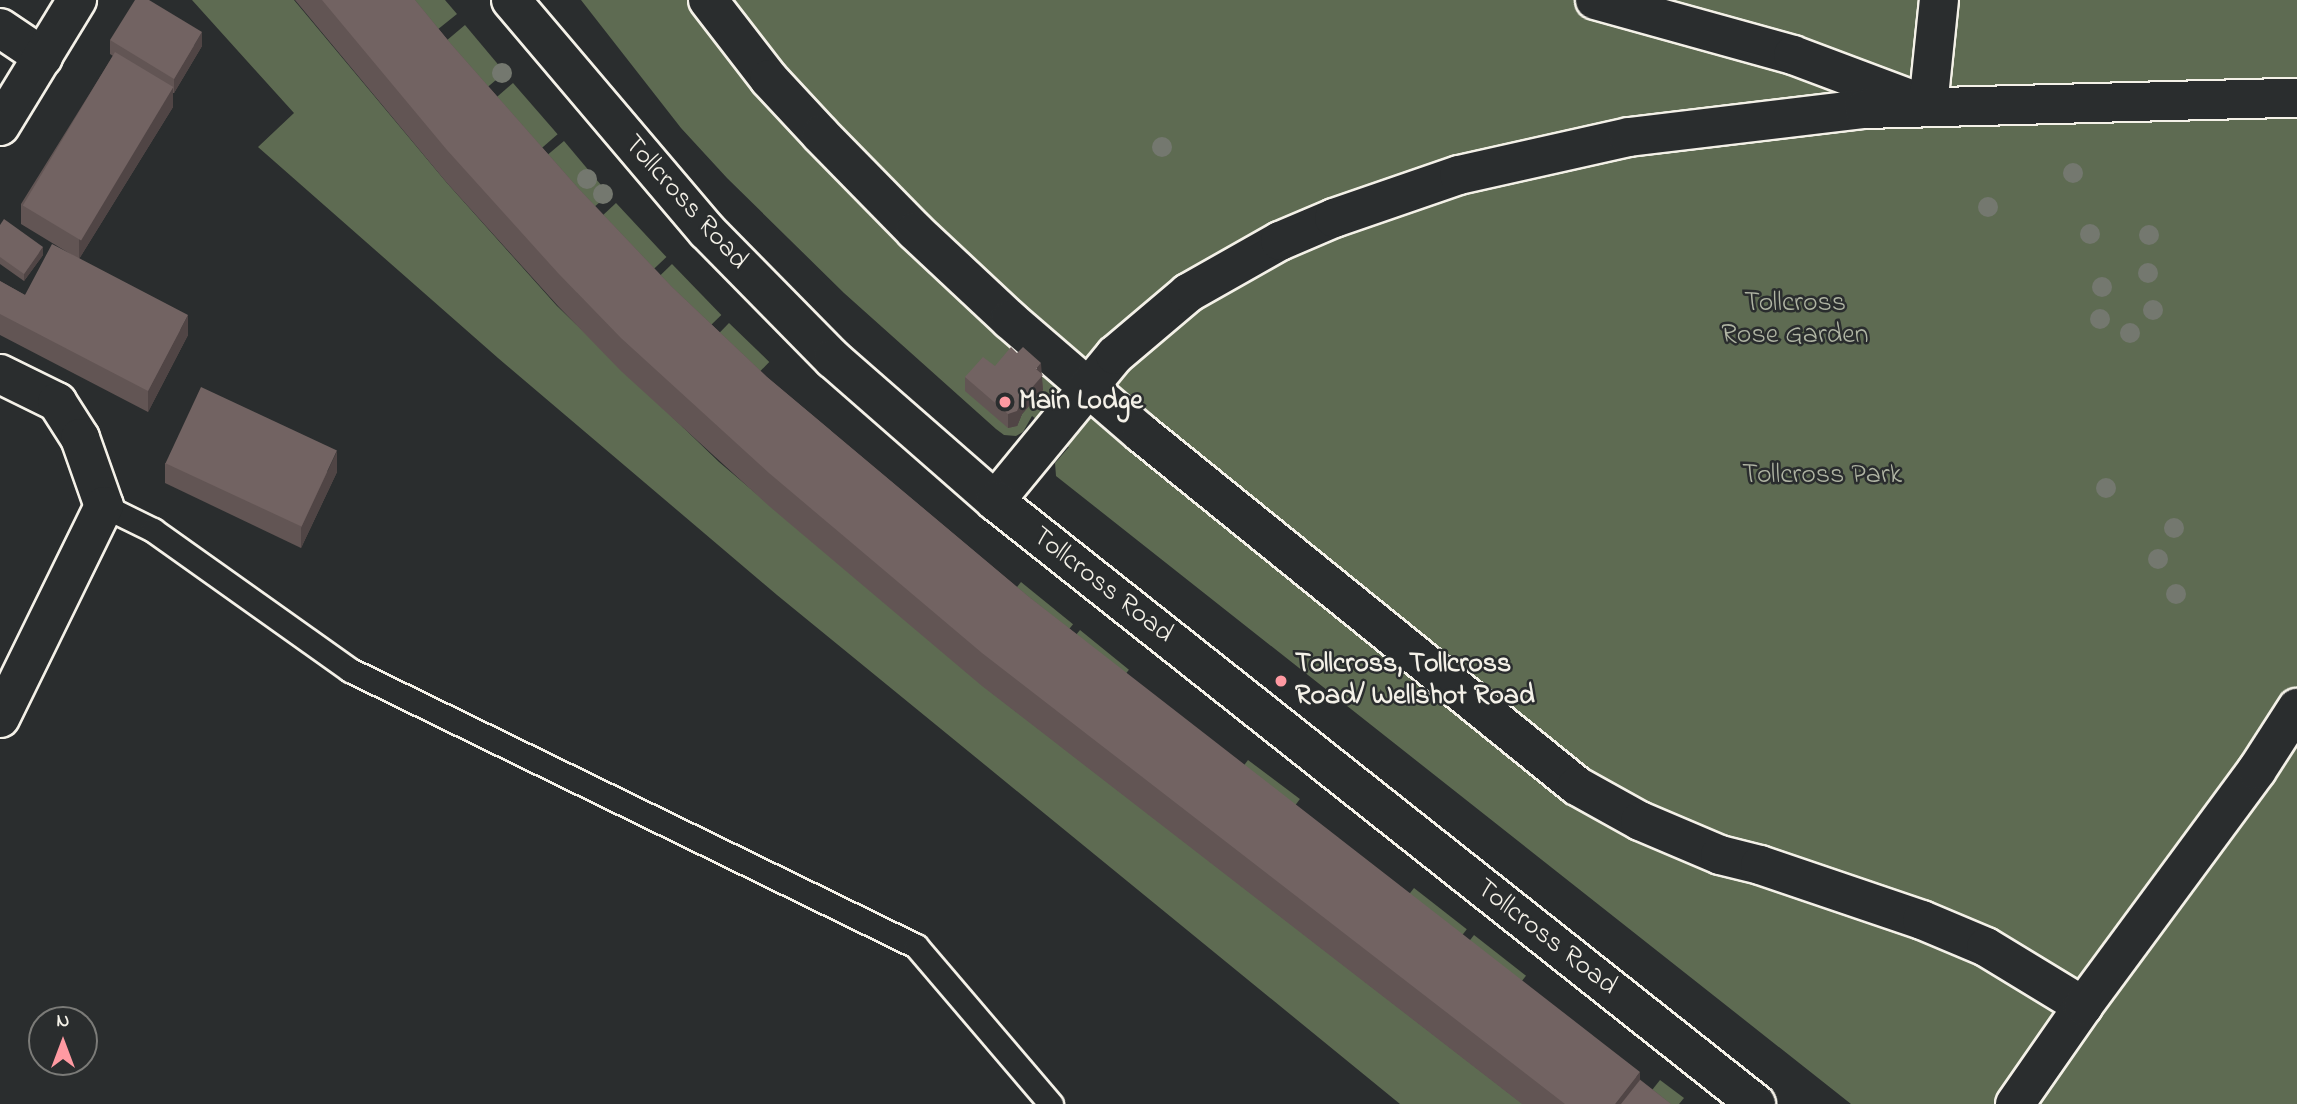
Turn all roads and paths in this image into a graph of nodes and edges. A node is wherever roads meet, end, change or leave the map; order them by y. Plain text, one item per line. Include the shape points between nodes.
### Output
1 (78, 0) edge
2 (511, 0) edge
3 (708, 0) edge
4 (1595, 0) edge
5 (1939, 0) edge
6 (0, 28) edge
7 (43, 57) junction
8 (2297, 98) edge
9 (2242, 99) junction
10 (1928, 106) junction
11 (0, 126) edge
12 (2297, 126) edge
13 (0, 374) edge
14 (1087, 387) junction
15 (995, 501) junction
16 (104, 506) junction
17 (2297, 708) edge
18 (0, 718) edge
19 (2083, 1006) junction
20 (1051, 1104) edge
21 (1755, 1104) edge
22 (2015, 1104) edge

1 - 7 street
2 - 15 street, Tollcross Road via 650,167 772,300
3 - 14 street via 769,79 840,155 934,249
4 - 10 street via 1793,55
5 - 10 street
6 - 7 street
7 - 11 street
8 - 9 street
9 - 10 street
9 - 12 street
10 - 14 street via 1629,137 1523,159 1400,194 1280,241 1188,293 1115,355
13 - 16 street via 57,402 80,438
14 - 15 street
14 - 19 street via 1577,786 1640,821 1720,855 1922,920 1986,947
15 - 21 street, Tollcross Road
16 - 18 street
16 - 20 lane via 153,530 350,670 916,946
17 - 19 street via 2257,770
19 - 22 street

